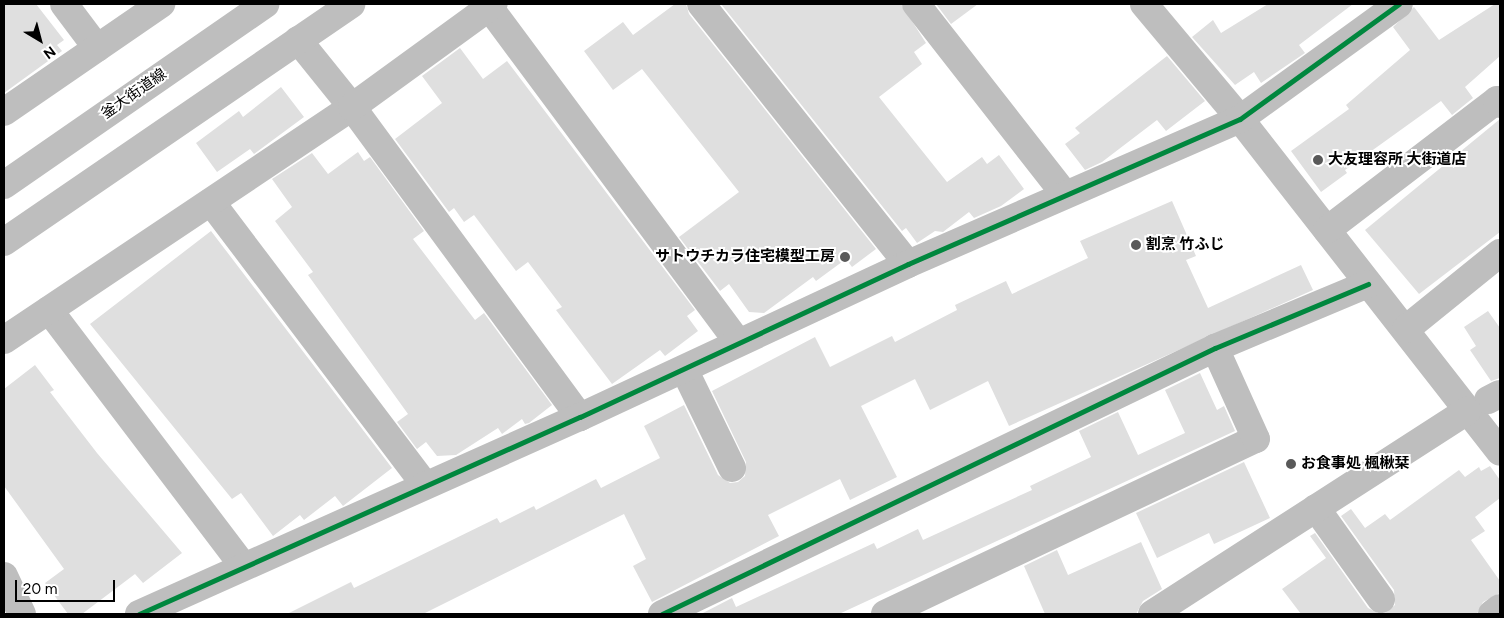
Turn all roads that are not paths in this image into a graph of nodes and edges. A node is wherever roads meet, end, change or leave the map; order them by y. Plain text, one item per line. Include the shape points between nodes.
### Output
1 (64, 4) edge
2 (161, 4) edge
3 (265, 4) edge
4 (351, 4) edge
5 (701, 4) edge
6 (916, 4) edge
7 (1144, 4) edge
8 (1399, 4) edge
9 (491, 6) edge
10 (298, 40) junction
11 (97, 48) junction
12 (1500, 104) edge
13 (352, 107) junction
14 (4, 112) edge
15 (1240, 119) junction
16 (4, 185) edge
17 (1065, 195) junction
18 (211, 202) junction
19 (1327, 230) junction
20 (4, 242) edge
21 (1500, 253) edge
22 (908, 264) junction
23 (1368, 284) junction
24 (49, 310) junction
25 (1406, 329) junction
26 (4, 340) edge
27 (738, 342) junction
28 (1215, 348) junction
29 (684, 369) junction
30 (1485, 402) edge
31 (580, 417) junction
32 (1500, 452) edge
33 (732, 468) dead end
34 (425, 486) junction
35 (1316, 508) junction
36 (243, 566) junction
37 (4, 576) edge
38 (1381, 599) dead end
39 (1500, 608) edge
40 (22, 614) edge
41 (139, 614) edge
42 (662, 614) edge
43 (886, 614) edge
44 (1152, 614) edge
45 (1492, 614) edge

1 - 11 street
2 - 11 street
3 - 16 street, 釜大街道線
4 - 10 street
5 - 22 street
6 - 17 street
7 - 15 street
8 - 15 street
9 - 13 street
9 - 27 street
10 - 13 street
10 - 20 street
11 - 14 street
12 - 19 street via 1497,100
13 - 18 street
13 - 31 street
15 - 17 street
15 - 19 street
17 - 22 street
18 - 24 street
18 - 34 street
19 - 23 street
21 - 25 street
22 - 27 street
23 - 25 street
23 - 28 street
24 - 26 street
24 - 36 street
25 - 30 street
27 - 29 street
28 - 42 street
28 - 43 street via 1256,439
29 - 31 street
29 - 33 street
30 - 32 street
30 - 35 street
31 - 34 street
34 - 36 street
35 - 38 street
35 - 44 street
36 - 41 street
37 - 40 street
39 - 45 street

